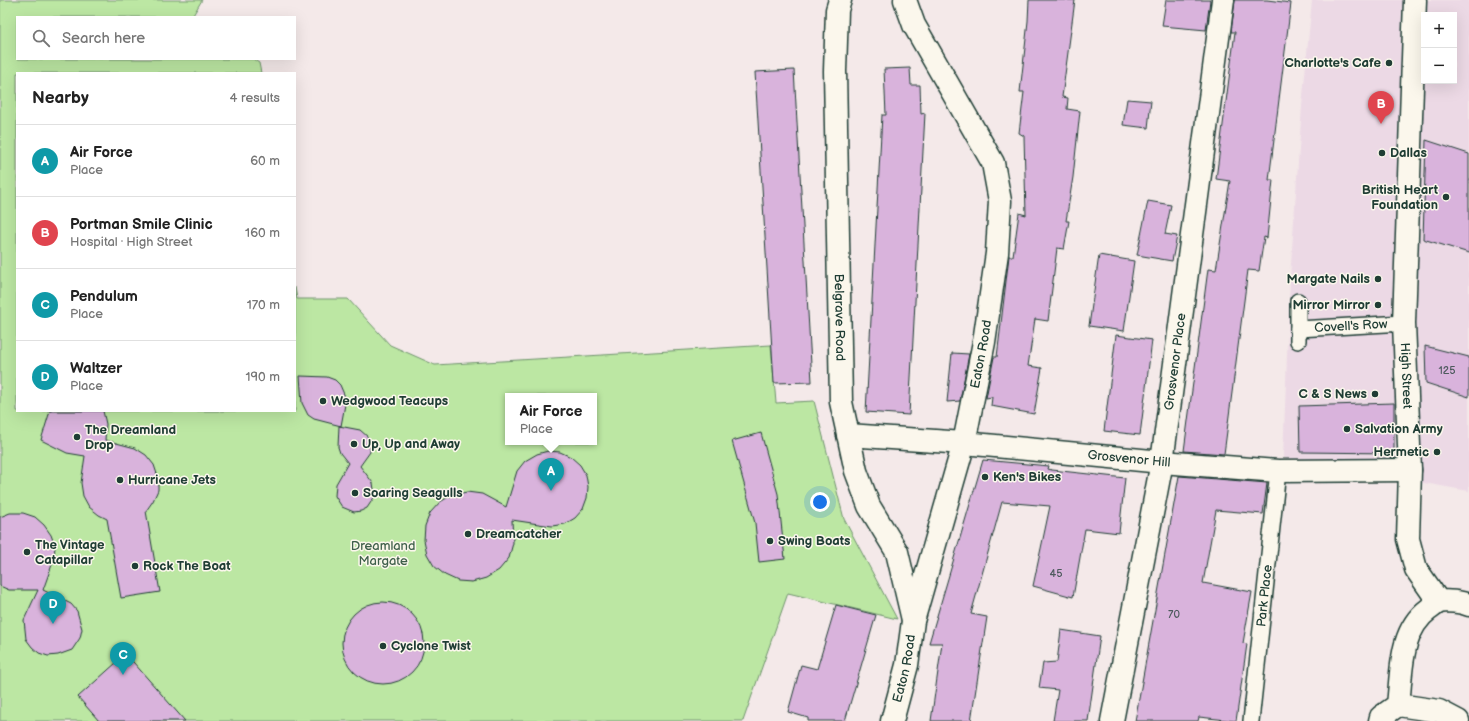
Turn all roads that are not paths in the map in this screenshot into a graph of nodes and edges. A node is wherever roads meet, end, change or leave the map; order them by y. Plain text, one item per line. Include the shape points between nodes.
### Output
1 (840, 0) edge
2 (905, 0) edge
3 (1223, 0) edge
4 (1415, 0) edge
5 (1298, 301) dead end
6 (1404, 323) junction
7 (848, 436) junction
8 (964, 443) junction
9 (1162, 462) junction
10 (1410, 470) junction
11 (1278, 471) junction
12 (1439, 602) junction
13 (1469, 605) edge
14 (913, 621) junction
15 (1398, 705) junction
16 (892, 721) edge
17 (1112, 721) edge
18 (1251, 721) edge
19 (1380, 721) edge
20 (1458, 721) edge

1 - 7 street, Belgrave Road via 837,10 835,71 841,402
2 - 8 street, Eaton Road via 914,25 993,163 1000,201 997,253 984,342
3 - 9 street, Grosvenor Place
4 - 6 street, High Street
5 - 6 lane, Covell's Row via 1298,335
6 - 10 street, High Street
7 - 8 street, Grosvenor Hill
7 - 14 street, Belgrave Road via 856,471 869,506 897,552
8 - 9 street, Grosvenor Hill
8 - 14 street, Eaton Road
9 - 11 street, Grosvenor Hill
9 - 17 street, Grosvenor Place
10 - 11 street, Grosvenor Hill
10 - 12 street, High Street via 1408,539 1416,569
11 - 18 lane, Park Place
12 - 13 street
12 - 15 street via 1419,617 1409,632
14 - 16 street, Eaton Road via 907,665
15 - 19 street via 1381,717
15 - 20 street via 1439,711

